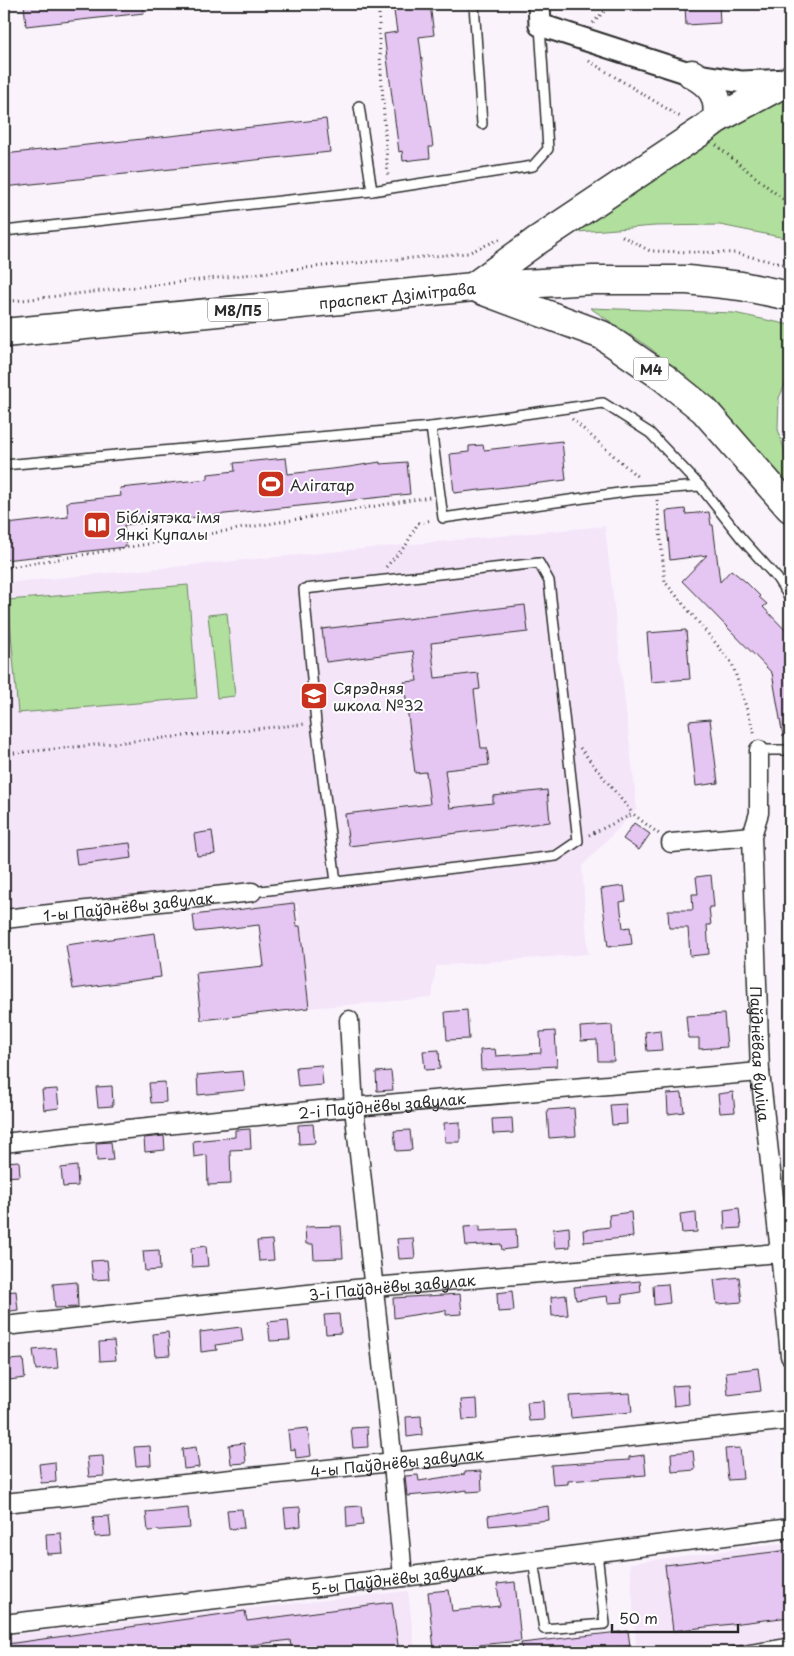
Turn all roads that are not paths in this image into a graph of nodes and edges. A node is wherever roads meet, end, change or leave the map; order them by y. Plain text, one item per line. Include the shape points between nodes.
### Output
1 (474, 4) edge
2 (539, 14) edge
3 (692, 74) junction
4 (789, 80) edge
5 (359, 106) dead end
6 (717, 119) junction
7 (482, 124) dead end
8 (372, 191) junction
9 (4, 232) edge
10 (473, 287) junction
11 (790, 296) edge
12 (4, 334) edge
13 (431, 427) junction
14 (4, 465) edge
15 (700, 486) junction
16 (790, 508) edge
17 (790, 598) edge
18 (759, 750) joint
19 (790, 750) edge
20 (752, 836) junction
21 (671, 843) road end
22 (336, 882) junction
23 (252, 892) joint
24 (4, 919) edge
25 (349, 1020) dead end
26 (760, 1072) junction
27 (354, 1108) junction
28 (4, 1143) edge
29 (785, 1252) edge
30 (374, 1287) junction
31 (4, 1326) edge
32 (790, 1356) edge
33 (790, 1420) edge
34 (393, 1463) junction
35 (4, 1504) edge
36 (790, 1528) edge
37 (597, 1553) junction
38 (533, 1561) junction
39 (403, 1577) junction
40 (4, 1624) edge
41 (790, 1643) edge
42 (734, 1652) edge

1 - 7 lane
2 - 3 street
2 - 8 lane via 548,150 533,166
3 - 4 street via 742,82
3 - 6 main road via 703,80 714,94
4 - 6 main road
5 - 8 lane
6 - 10 main road
8 - 9 lane
10 - 11 main road, праспект Дзімітрава / М8/П5 via 593,280 688,280
10 - 12 main road, праспект Дзімітрава / М8/П5
10 - 16 main road, М4 via 602,335 656,372 704,410
13 - 14 lane
13 - 15 lane via 603,403 650,434
13 - 15 lane via 443,518
15 - 17 lane
18 - 19 lane
18 - 20 street, Паўднёвая вуліца via 760,813
20 - 21 street
20 - 26 street, Паўднёвая вуліца
22 - 22 lane via 316,723 304,589 539,563 550,581 578,841 556,856
22 - 23 lane
23 - 24 street, 1-ы Паўднёвы завулак
25 - 27 street
26 - 27 street, 2-і Паўднёвы завулак
26 - 29 street, Паўднёвая вуліца
27 - 28 street, 2-і Паўднёвы завулак
27 - 30 street
29 - 30 street, 3-і Паўднёвы завулак
29 - 32 street, Паўднёвая вуліца
30 - 31 street, 3-і Паўднёвы завулак
30 - 34 street
33 - 34 street, 4-ы Паўднёвы завулак
34 - 35 street, 4-ы Паўднёвы завулак
34 - 39 street
36 - 37 street, 5-ы Паўднёвы завулак
37 - 38 street, 5-ы Паўднёвы завулак
37 - 38 lane via 605,1624 544,1629
38 - 39 street, 5-ы Паўднёвы завулак
39 - 40 street, 5-ы Паўднёвы завулак
41 - 42 lane

